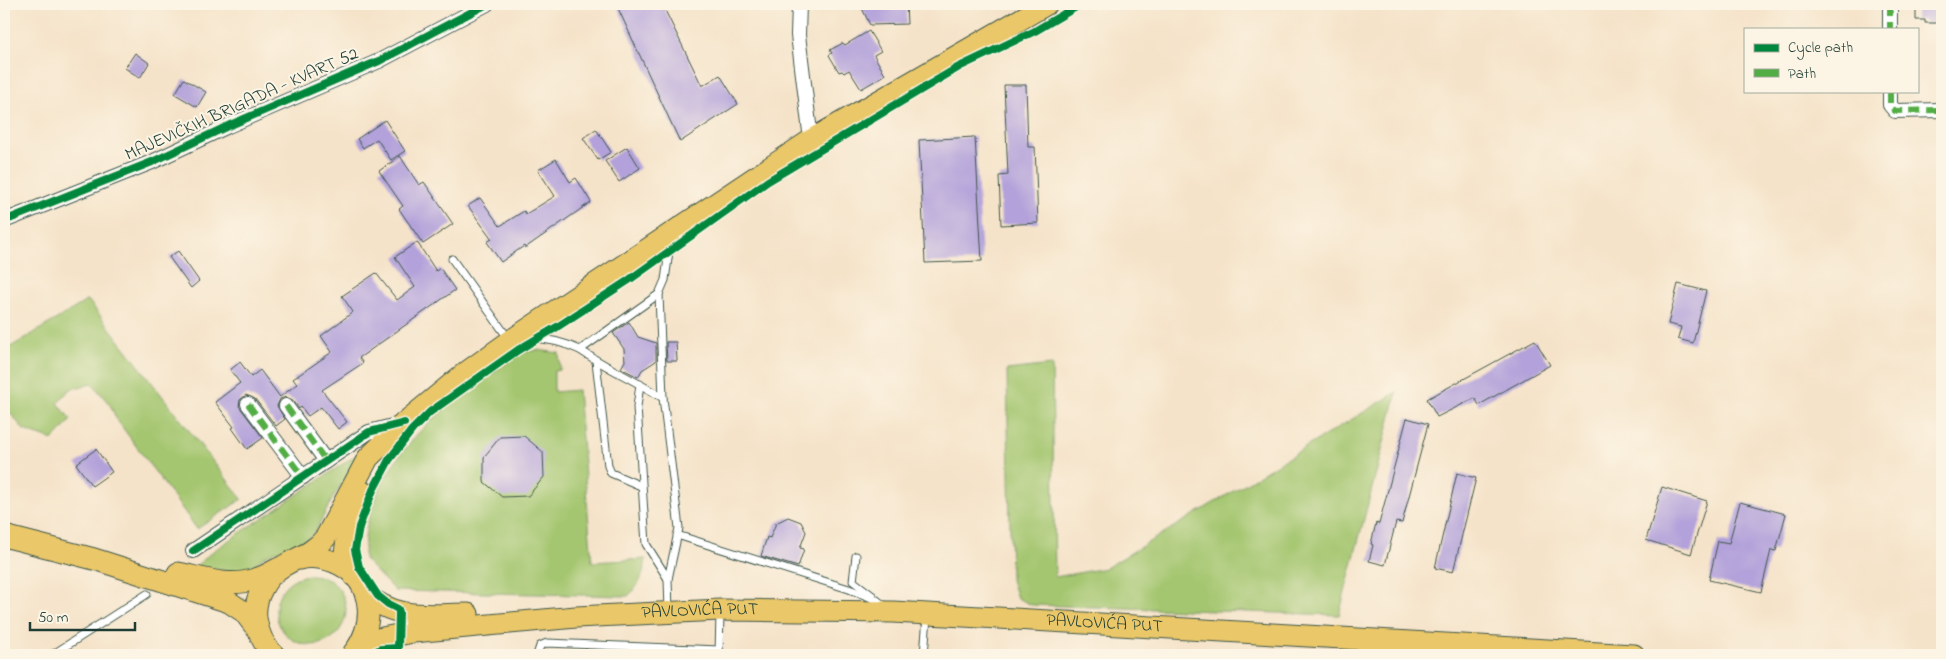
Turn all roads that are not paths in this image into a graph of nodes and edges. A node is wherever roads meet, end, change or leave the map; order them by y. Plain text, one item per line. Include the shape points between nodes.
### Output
1 (487, 4) edge
2 (799, 4) edge
3 (1047, 4) edge
4 (1890, 4) edge
5 (1890, 28) edge
6 (1890, 92) edge
7 (1942, 110) edge
8 (811, 140) junction
9 (4, 221) edge
10 (671, 233) junction
11 (452, 259) dead end
12 (659, 294) junction
13 (510, 341) junction
14 (580, 350) junction
15 (596, 361) junction
16 (640, 384) junction
17 (663, 398) junction
18 (248, 404) dead end
19 (286, 406) dead end
20 (404, 423) junction
21 (326, 462) junction
22 (303, 477) junction
23 (641, 486) junction
24 (677, 535) junction
25 (4, 536) edge
26 (193, 551) dead end
27 (856, 556) dead end
28 (94, 559) junction
29 (283, 566) junction
30 (668, 579) junction
31 (360, 584) junction
32 (147, 594) dead end
33 (885, 606) junction
34 (720, 610) junction
35 (669, 611) junction
36 (928, 614) junction
37 (576, 617) junction
38 (257, 629) junction
39 (719, 653) edge
40 (353, 654) edge
41 (52, 655) edge
42 (274, 655) edge
43 (537, 655) edge
44 (924, 655) edge
45 (1634, 655) edge

1 - 9 street, MAJEVIČKIH BRIGADA - KVART 52 via 379,61 152,162
2 - 8 street via 798,35
3 - 8 main road
4 - 5 street
6 - 7 street via 1890,104 1895,111
8 - 10 main road
10 - 12 lane via 665,280
10 - 13 main road
11 - 13 lane
12 - 14 lane
12 - 17 lane
13 - 14 lane via 539,338
13 - 20 main road
14 - 15 lane
15 - 16 lane
15 - 23 lane via 608,466 611,473
16 - 17 lane
16 - 23 lane via 637,407
17 - 24 lane via 679,528
18 - 22 street
19 - 21 street
20 - 21 street via 369,432
20 - 29 main road via 368,458 318,548
20 - 31 main road via 367,484 348,532 345,553
21 - 22 street
22 - 26 street
23 - 30 lane via 646,544
24 - 30 lane
24 - 33 lane via 751,557
25 - 28 main road
27 - 33 lane via 853,580
28 - 29 main road via 219,582 254,580
28 - 38 main road via 229,602 244,612
29 - 31 main road via 306,557 324,558 341,565
29 - 38 main road via 266,581 258,596 255,612
30 - 35 lane
31 - 37 main road via 376,603 403,614
31 - 40 main road via 369,608 368,624
32 - 41 lane
33 - 34 main road, PAVLOVIĆA PUT
33 - 36 main road, PAVLOVIĆA PUT
34 - 35 main road, PAVLOVIĆA PUT
34 - 39 lane
35 - 37 main road, PAVLOVIĆA PUT
36 - 44 lane
36 - 45 main road, PAVLOVIĆA PUT
37 - 40 main road via 413,632 372,640
38 - 42 main road
39 - 43 lane via 547,643 540,646

